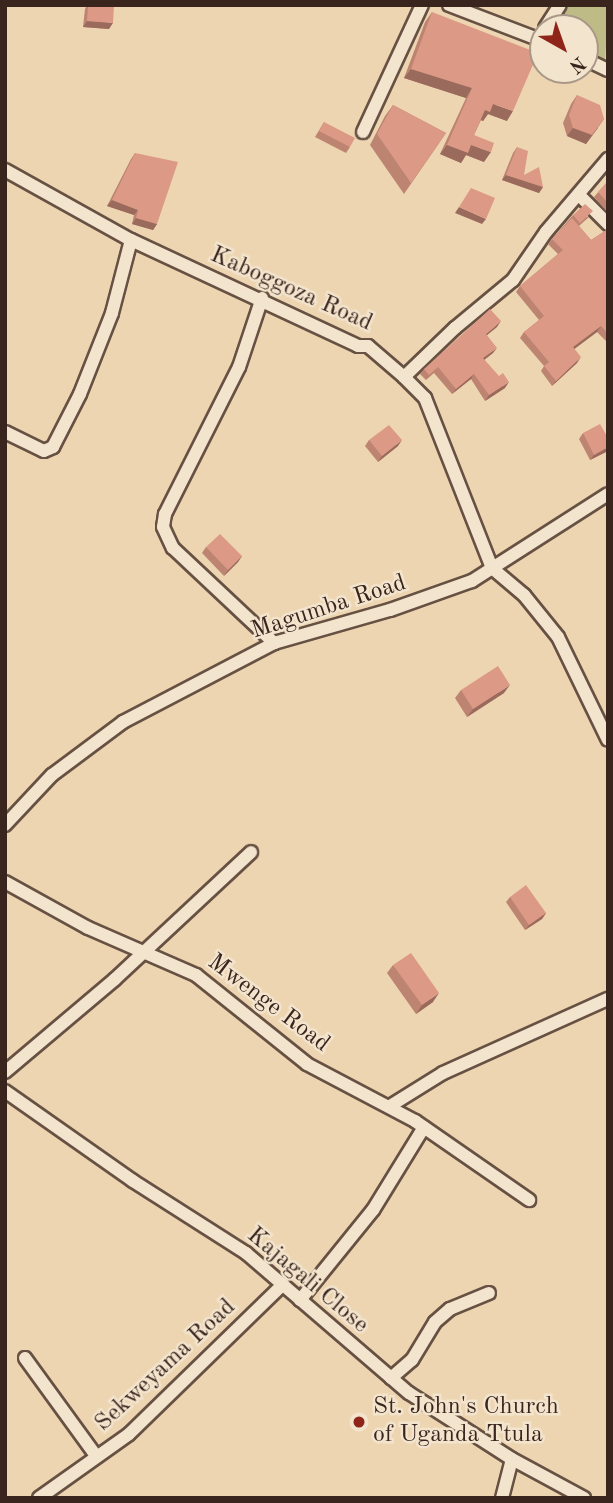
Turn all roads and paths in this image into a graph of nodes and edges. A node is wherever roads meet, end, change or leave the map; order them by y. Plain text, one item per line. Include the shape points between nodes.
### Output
1 (422, 5) edge
2 (449, 5) edge
3 (529, 31) edge
4 (363, 132) dead end
5 (608, 159) edge
6 (5, 170) edge
7 (580, 196) junction
8 (608, 224) edge
9 (131, 240) junction
10 (262, 298) junction
11 (404, 377) junction
12 (5, 432) edge
13 (608, 494) edge
14 (492, 568) junction
15 (274, 643) junction
16 (608, 740) edge
17 (5, 825) edge
18 (251, 852) dead end
19 (5, 882) edge
20 (145, 950) junction
21 (608, 999) edge
22 (5, 1072) edge
23 (5, 1091) edge
24 (390, 1106) junction
25 (424, 1127) junction
26 (529, 1200) dead end
27 (283, 1284) junction
28 (489, 1293) dead end
29 (300, 1300) junction
30 (25, 1358) dead end
31 (391, 1378) junction
32 (97, 1457) junction
33 (512, 1459) junction
34 (39, 1498) edge
35 (502, 1498) edge
36 (584, 1498) edge

1 - 4 street
2 - 3 street
5 - 7 street
6 - 9 street, Kaboggoza Road
7 - 8 street
7 - 11 street via 546,232 513,280
9 - 10 street, Kaboggoza Road
9 - 12 street via 112,313 53,447 44,451
10 - 11 street, Kaboggoza Road via 358,346 368,346
10 - 15 street via 239,367 165,514 163,527 173,548
11 - 14 street, Kaboggoza Road via 425,398
13 - 14 street, Magumba Road
14 - 15 street, Magumba Road via 450,592
14 - 16 street via 524,595 558,637
15 - 17 street, Magumba Road via 122,722 86,746
18 - 20 street
19 - 20 street, Mwenge Road via 88,928
20 - 22 street
20 - 24 street, Mwenge Road via 196,975 307,1064
21 - 24 street via 443,1073
23 - 27 street, Kajagali Close via 132,1181 246,1253
24 - 25 street, Mwenge Road
25 - 26 street, Mwenge Road
25 - 29 street via 373,1210
27 - 29 street, Kajagali Close
27 - 32 street, Sekweyama Road via 138,1425
28 - 31 street via 450,1309 435,1322 412,1360
29 - 31 street, Kajagali Close
30 - 32 street
31 - 33 street, Kajagali Close
32 - 34 street, Sekweyama Road
33 - 35 street
33 - 36 street, Kajagali Close

